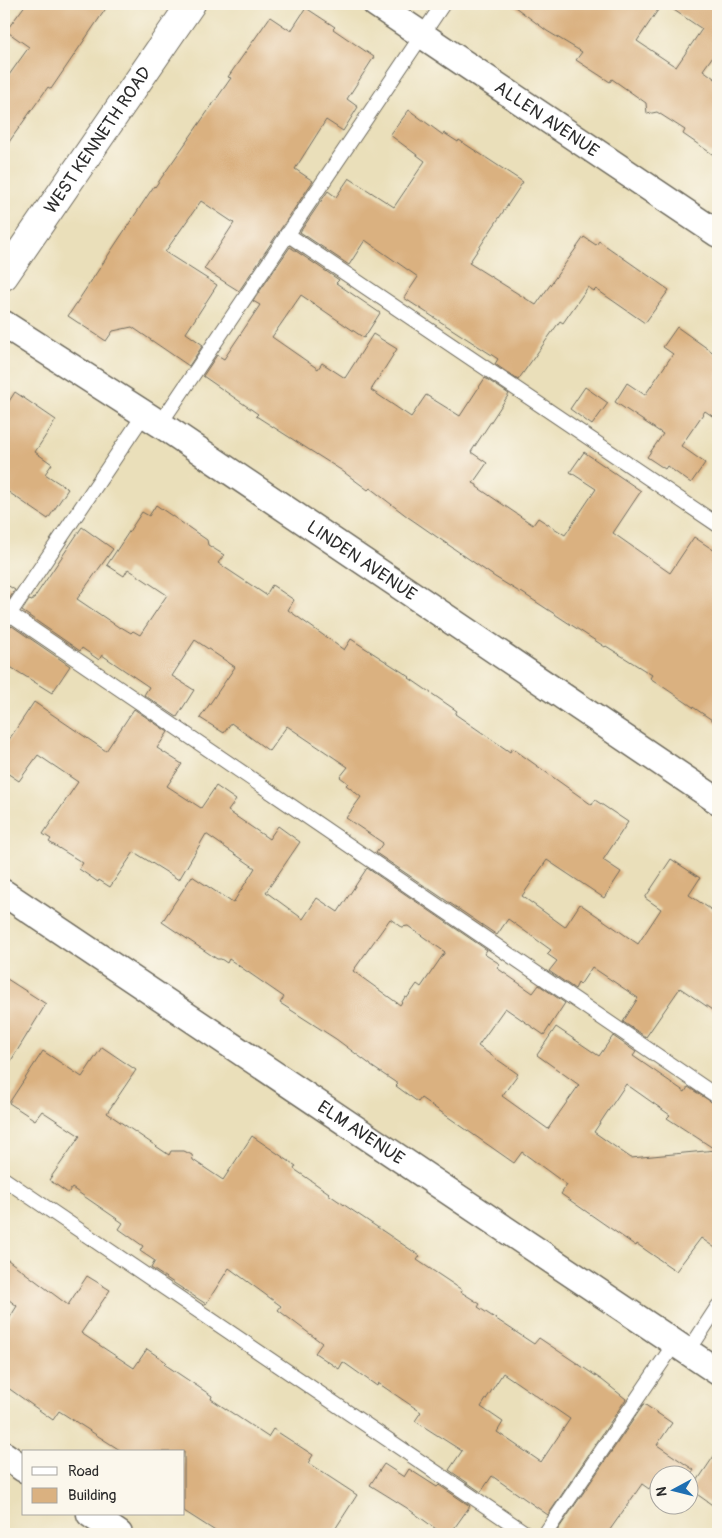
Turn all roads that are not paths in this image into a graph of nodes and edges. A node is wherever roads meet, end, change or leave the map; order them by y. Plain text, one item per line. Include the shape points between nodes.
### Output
1 (191, 4) edge
2 (376, 4) edge
3 (442, 4) edge
4 (422, 35) junction
5 (287, 234) junction
6 (718, 234) edge
7 (4, 276) edge
8 (4, 324) edge
9 (152, 418) junction
10 (718, 525) edge
11 (7, 618) edge
12 (718, 800) edge
13 (4, 893) edge
14 (718, 1097) edge
15 (4, 1179) edge
16 (718, 1306) edge
17 (682, 1347) junction
18 (718, 1372) edge
19 (4, 1455) edge
20 (22, 1468) edge
21 (93, 1516) edge
22 (119, 1534) edge
23 (527, 1534) edge
24 (546, 1534) edge

1 - 7 street, WEST KENNETH ROAD
2 - 4 street, ALLEN AVENUE
3 - 4 lane
4 - 5 lane
4 - 6 street, ALLEN AVENUE
5 - 9 lane
5 - 10 lane
8 - 9 street, LINDEN AVENUE
9 - 11 lane
9 - 12 street, LINDEN AVENUE
11 - 14 lane
13 - 17 street, ELM AVENUE
15 - 23 lane
16 - 17 lane
17 - 18 street, ELM AVENUE
17 - 24 lane
19 - 20 street
21 - 22 street

